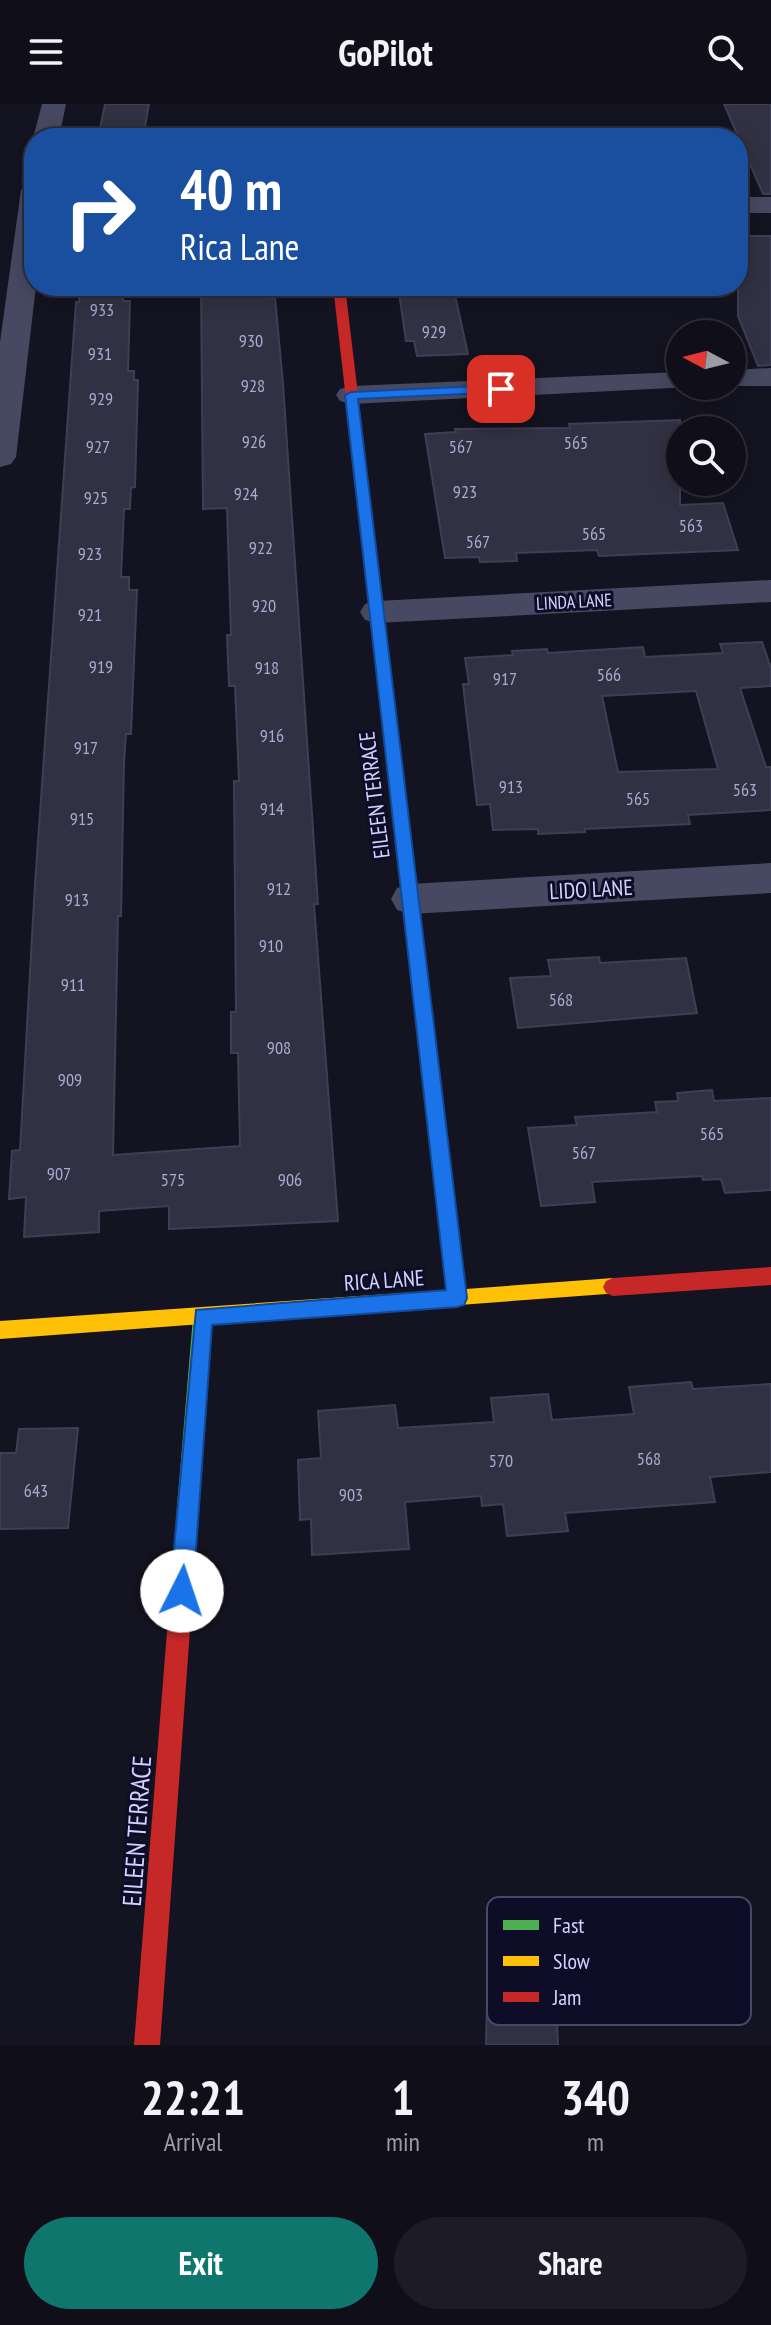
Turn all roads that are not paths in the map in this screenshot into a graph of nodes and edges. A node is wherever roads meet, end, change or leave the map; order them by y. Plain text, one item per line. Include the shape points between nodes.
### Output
1 (54, 104) edge
2 (48, 128) edge
3 (748, 205) edge
4 (771, 205) edge
5 (24, 262) edge
6 (340, 296) edge
7 (771, 377) edge
8 (746, 378) edge
9 (666, 382) edge
10 (351, 395) junction
11 (2, 412) edge
12 (0, 457) edge
13 (771, 591) edge
14 (377, 612) junction
15 (771, 878) edge
16 (411, 899) junction
17 (771, 1276) edge
18 (457, 1298) junction
19 (203, 1317) junction
20 (0, 1330) edge
21 (147, 2045) edge

1 - 2 street
3 - 4 street
5 - 11 street
6 - 10 street, EILEEN TERRACE
7 - 8 street
9 - 10 street
10 - 14 street, EILEEN TERRACE
11 - 12 street
13 - 14 street, LINDA LANE
14 - 16 street, EILEEN TERRACE
15 - 16 street, LIDO LANE
16 - 18 street, EILEEN TERRACE
17 - 18 street, RICA LANE
18 - 19 street, RICA LANE
19 - 20 street, RICA LANE
19 - 21 street, EILEEN TERRACE

